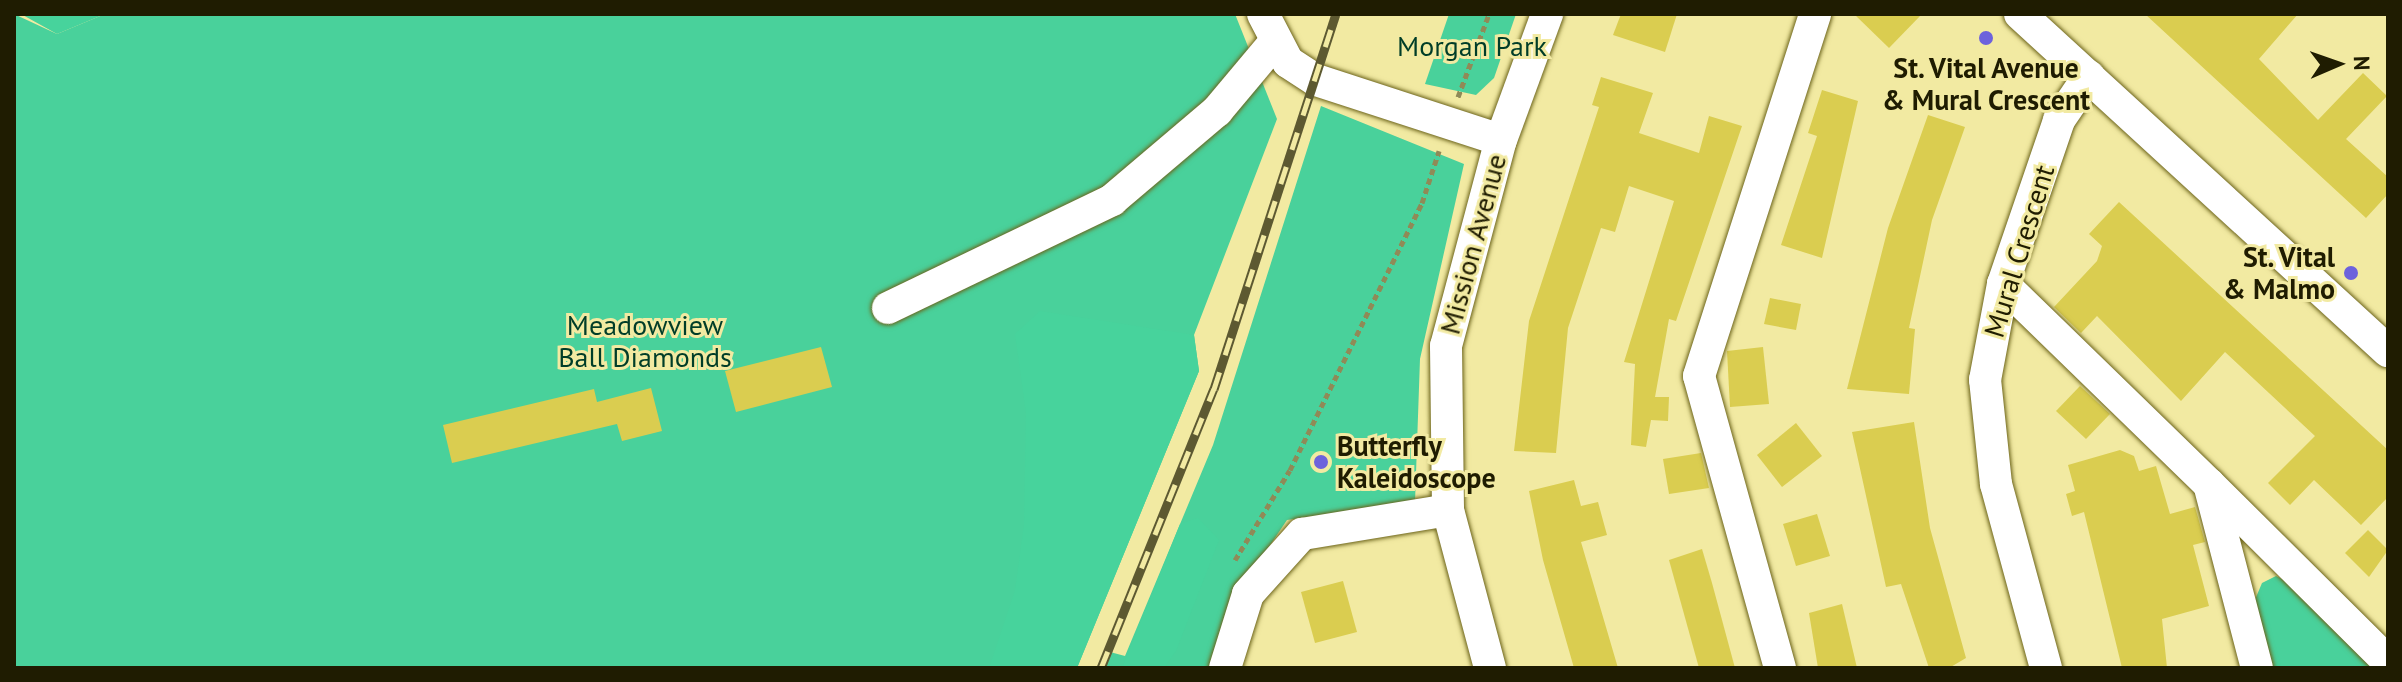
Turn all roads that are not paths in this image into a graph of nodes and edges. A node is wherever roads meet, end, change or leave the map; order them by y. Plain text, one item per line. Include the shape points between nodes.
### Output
1 (1547, 14) edge
2 (1815, 14) edge
3 (2020, 14) edge
4 (1269, 29) edge
5 (2089, 76) junction
6 (1501, 140) junction
7 (2003, 284) junction
8 (888, 308) dead end
9 (2388, 351) edge
10 (2209, 484) junction
11 (1448, 510) junction
12 (2275, 555) junction
13 (2238, 600) junction
14 (2388, 662) edge
15 (1225, 668) edge
16 (1490, 668) edge
17 (1780, 668) edge
18 (2046, 668) edge
19 (2257, 668) edge

1 - 6 street, Mission Avenue
2 - 17 street via 1699,376
3 - 5 street
4 - 6 street via 1316,80
4 - 8 street via 1217,111 1112,200
5 - 7 street, Mural Crescent via 2059,120
5 - 9 street
6 - 11 street, Mission Avenue via 1446,346
7 - 10 street
7 - 18 street, Mural Crescent via 1985,380 1989,450
10 - 12 street
10 - 13 street
11 - 15 street via 1302,534 1248,594
11 - 16 street, Mission Avenue
12 - 13 street
12 - 14 street
13 - 19 street

